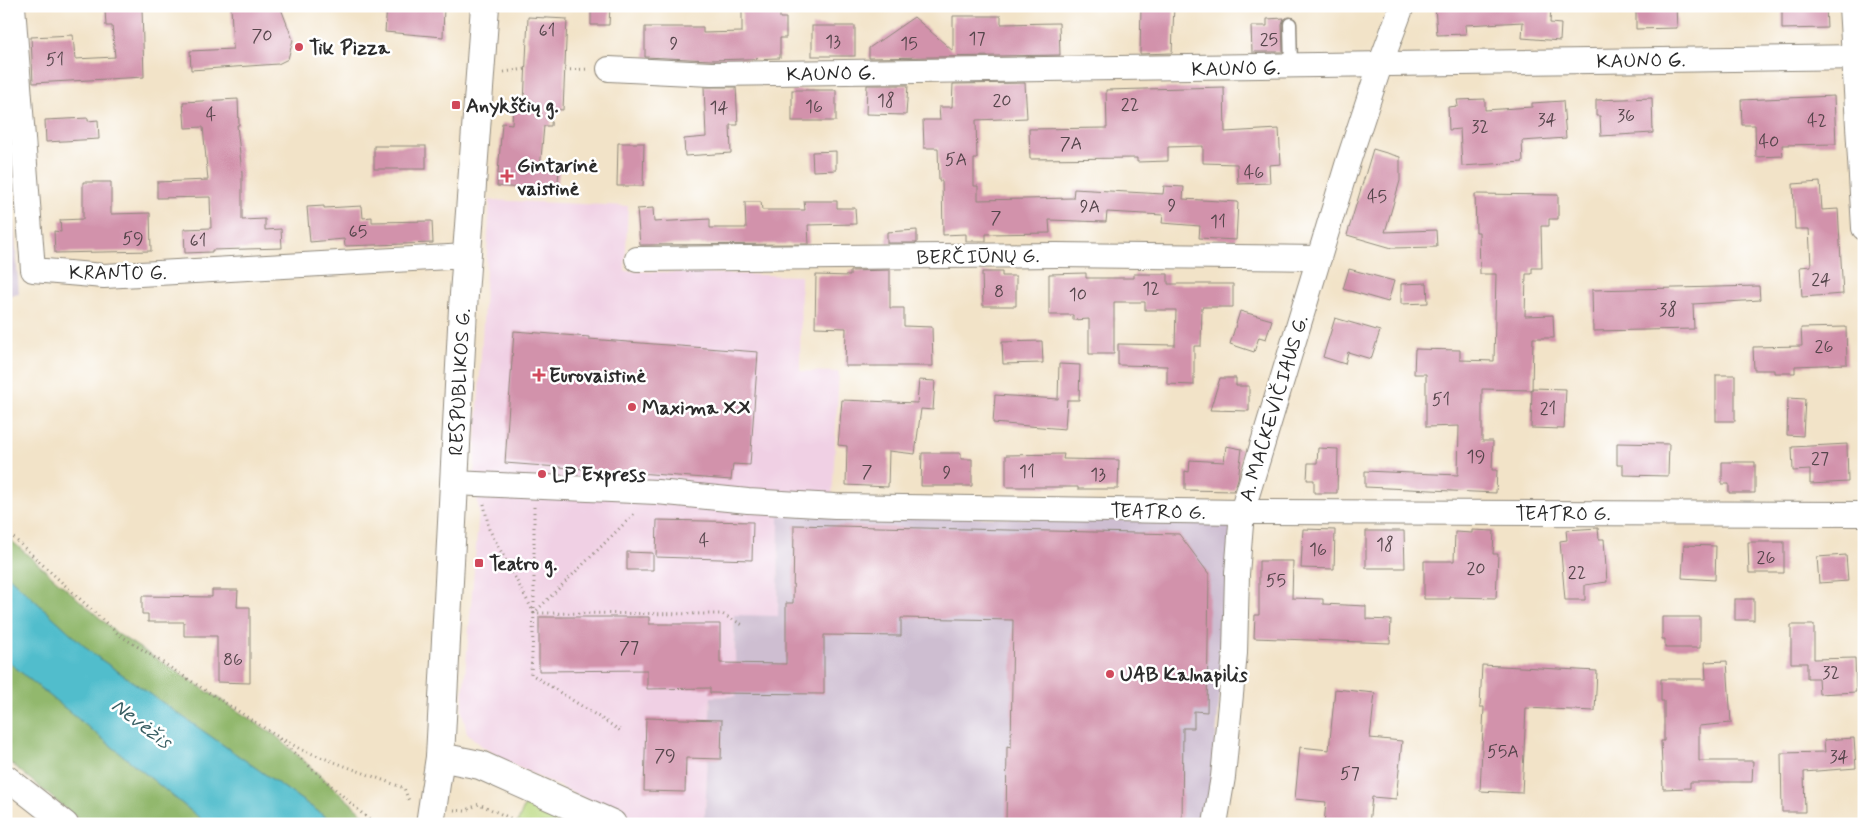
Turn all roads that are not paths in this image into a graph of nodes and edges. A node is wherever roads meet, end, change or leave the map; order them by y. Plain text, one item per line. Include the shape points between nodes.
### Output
1 (13, 6) edge
2 (485, 6) edge
3 (1402, 6) edge
4 (1851, 6) edge
5 (1290, 24) dead end
6 (1858, 57) edge
7 (1380, 65) junction
8 (1291, 67) junction
9 (609, 69) dead end
10 (1864, 228) edge
11 (467, 256) junction
12 (1318, 258) junction
13 (637, 260) dead end
14 (467, 483) junction
15 (1242, 512) junction
16 (1864, 514) edge
17 (440, 758) junction
18 (6, 776) edge
19 (431, 816) edge
20 (66, 824) edge
21 (612, 824) edge
22 (1215, 824) edge

1 - 11 street, KRANTO G. via 33,270 104,276
2 - 11 main road, RESPUBLIKOS G.
3 - 7 street, A. MACKEVIČIAUS G.
4 - 6 street
5 - 8 lane
6 - 7 street, KAUNO G.
6 - 10 street
7 - 8 street, KAUNO G.
7 - 12 street, A. MACKEVIČIAUS G.
8 - 9 street, KAUNO G. via 711,74
11 - 14 main road, RESPUBLIKOS G.
12 - 13 street, BERČIŪNŲ G. via 1056,255
12 - 15 street, A. MACKEVIČIAUS G.
14 - 15 street, TEATRO G. via 657,492 835,506
14 - 17 main road, RESPUBLIKOS G.
15 - 16 street, TEATRO G.
15 - 22 street, A. MACKEVIČIAUS G. via 1235,653
17 - 19 main road, RESPUBLIKOS G.
17 - 21 main road via 480,765
18 - 20 street

